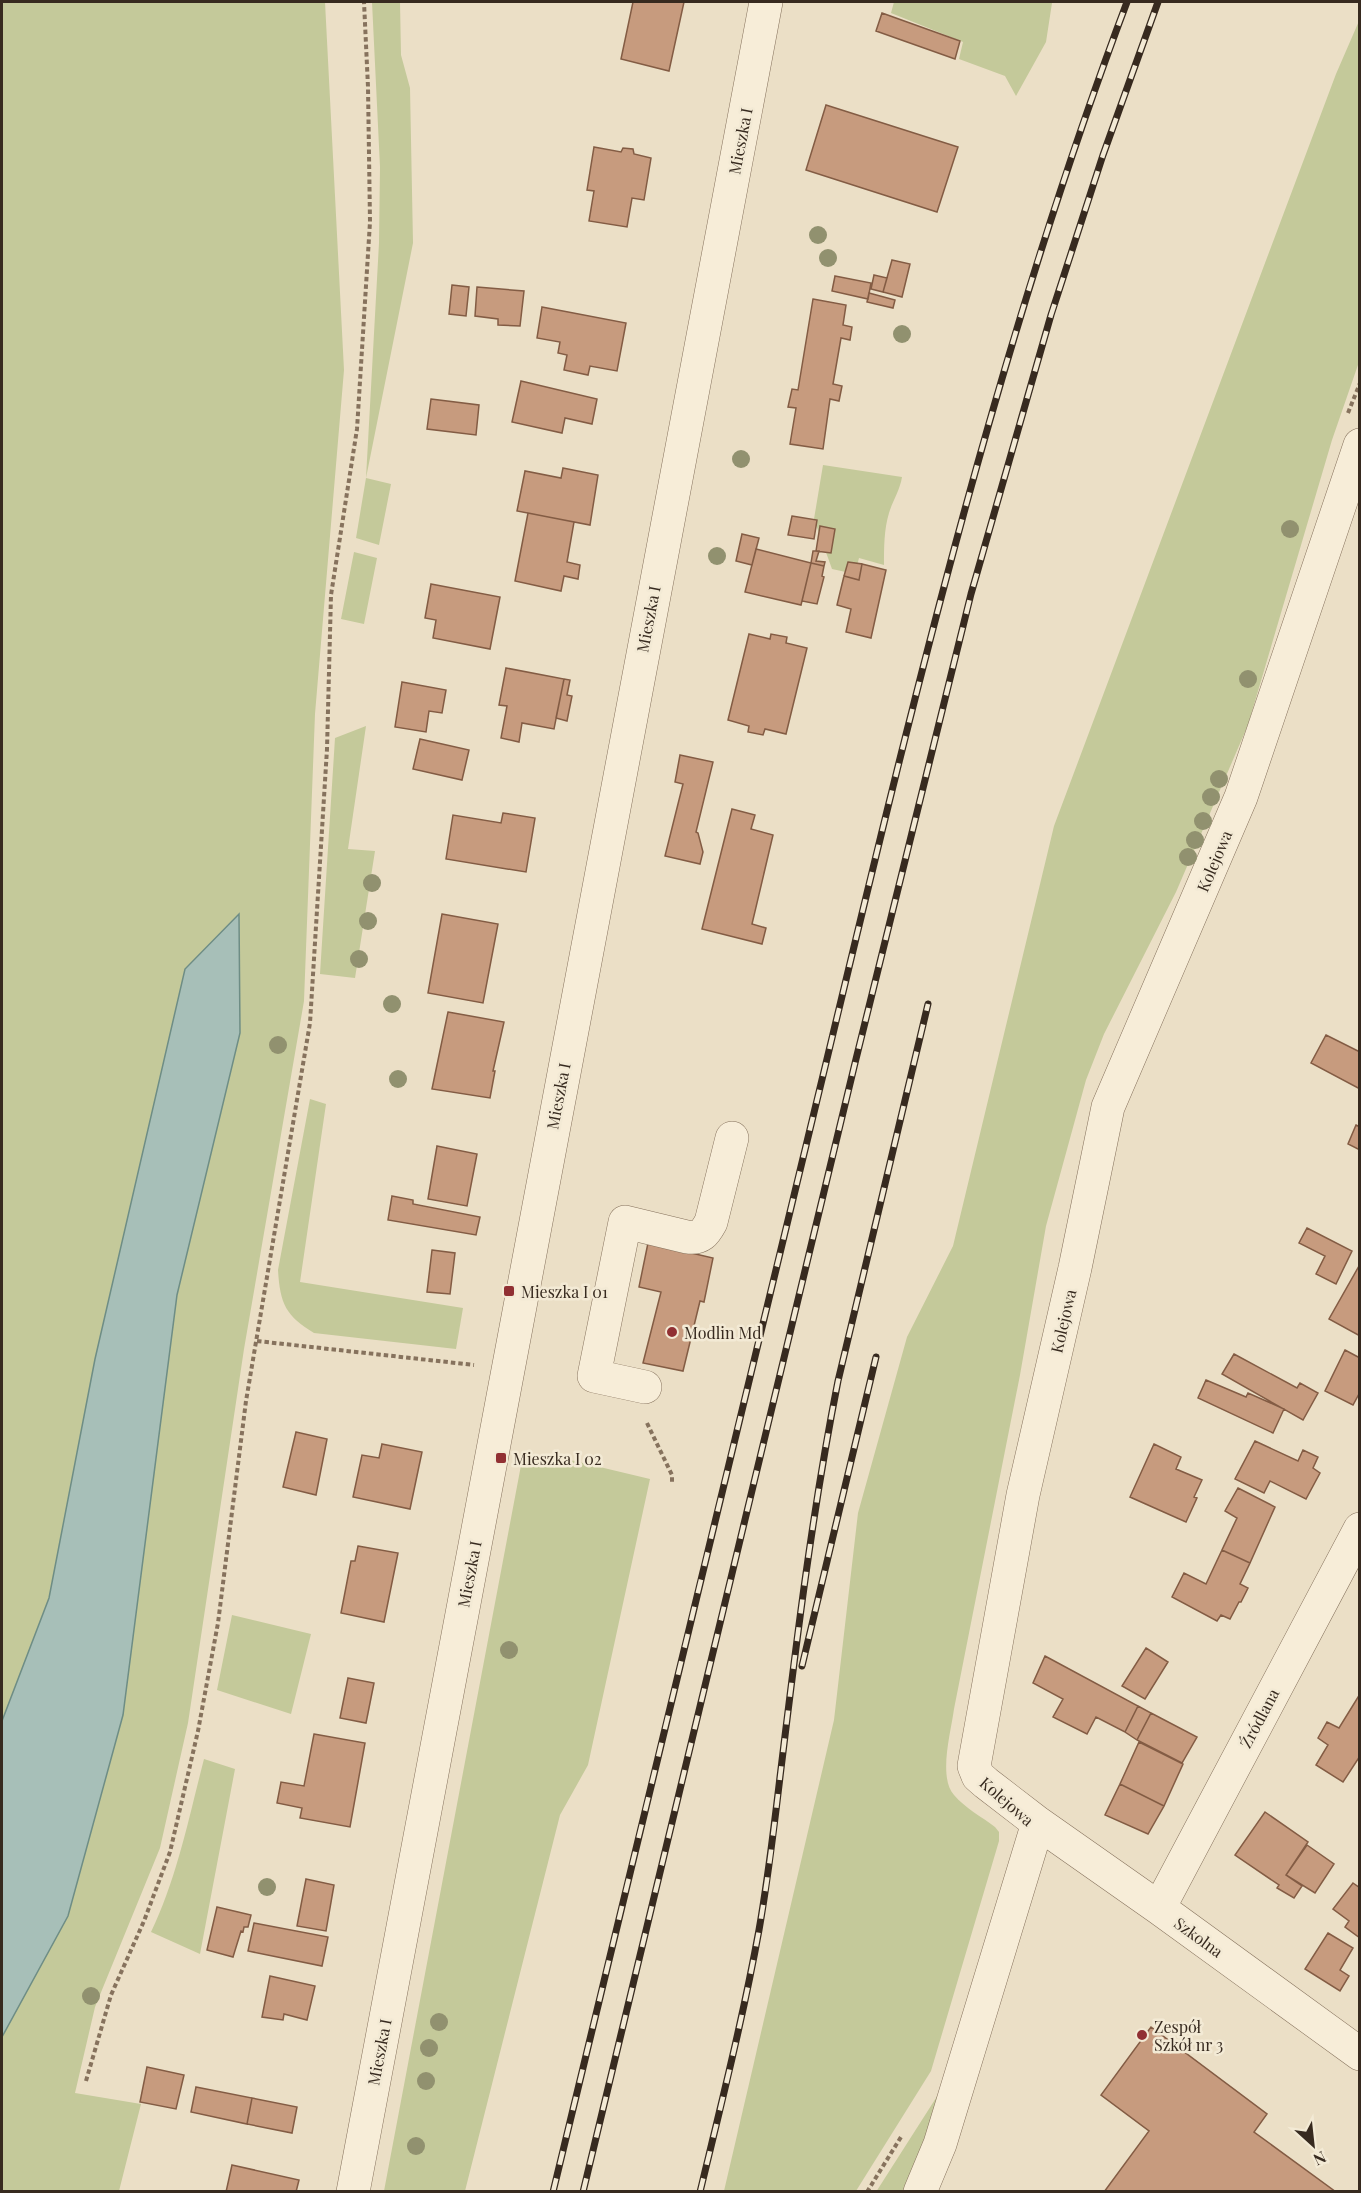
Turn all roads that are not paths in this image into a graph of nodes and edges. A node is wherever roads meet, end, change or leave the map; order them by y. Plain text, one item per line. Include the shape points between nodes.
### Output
1 (766, 2) edge
2 (1359, 445) edge
3 (732, 1138) dead end
4 (645, 1387) road end
5 (1359, 1529) edge
6 (1038, 1823) junction
7 (1159, 1908) junction
8 (1359, 2054) edge
9 (353, 2192) edge
10 (920, 2192) edge

1 - 9 street, Mieszka I
2 - 6 street, Kolejowa via 1241,797 1108,1107 1023,1495 974,1766 978,1776
3 - 4 street via 706,1233 696,1238 625,1222 594,1376
5 - 7 street, Źródlana
6 - 7 street, Szkolna
6 - 10 street, Kolejowa via 940,2144
7 - 8 street, Szkolna

